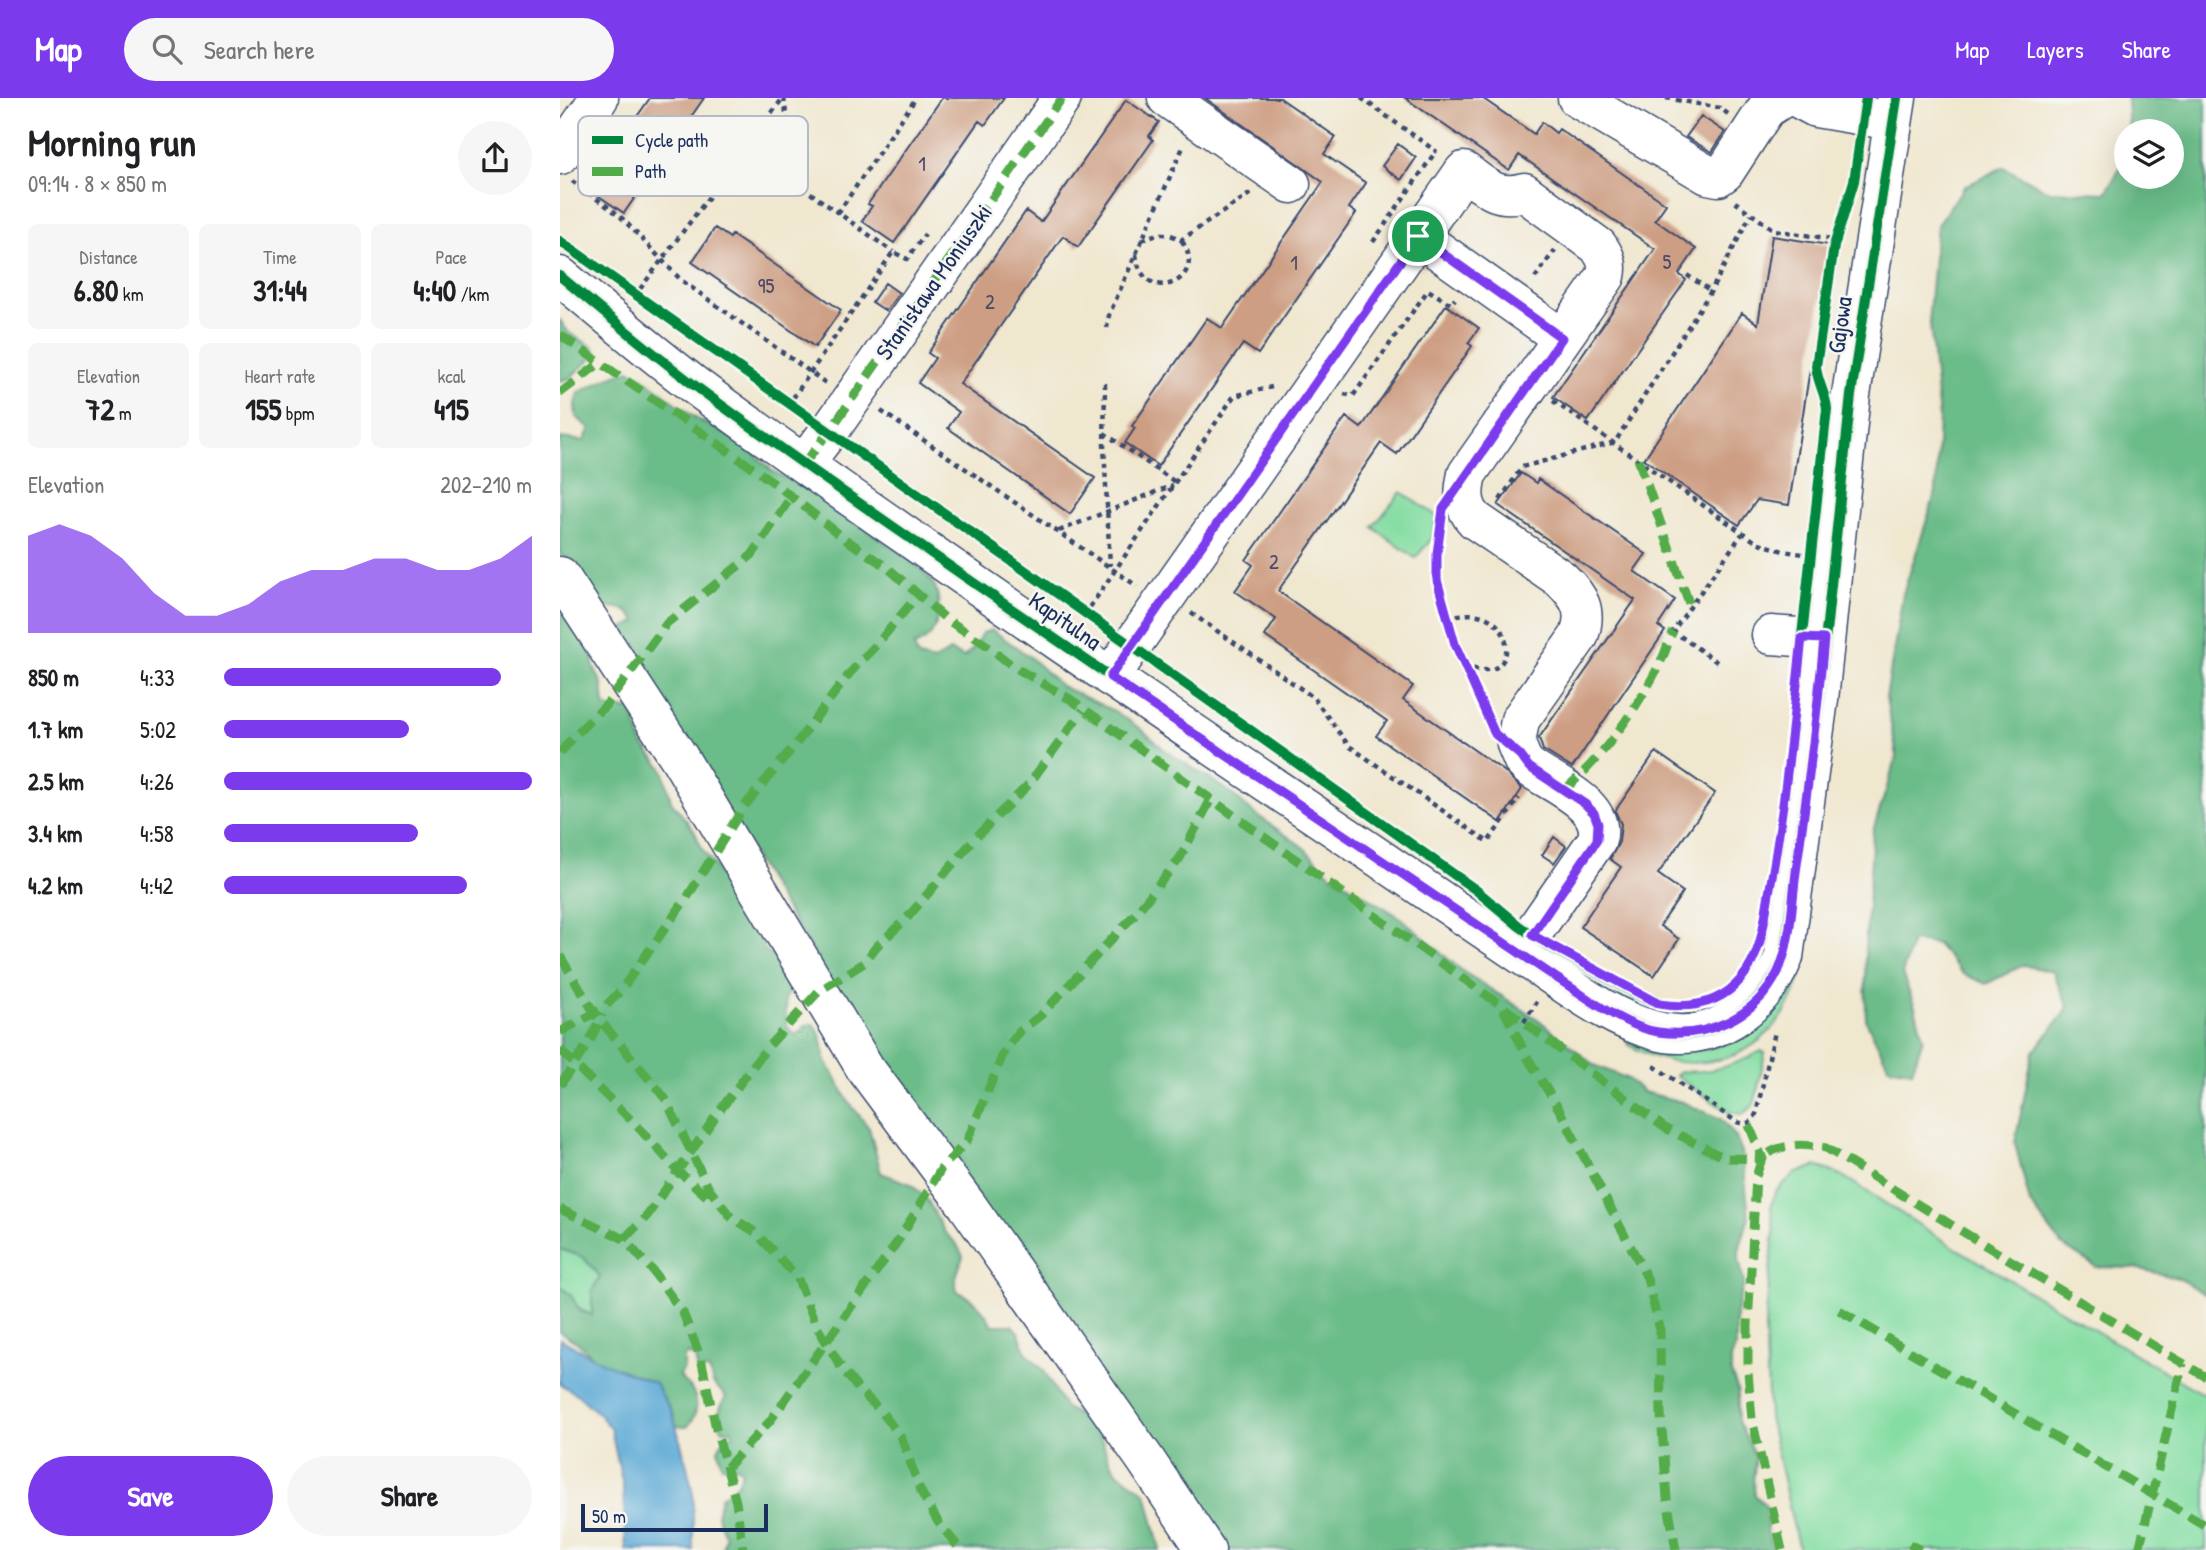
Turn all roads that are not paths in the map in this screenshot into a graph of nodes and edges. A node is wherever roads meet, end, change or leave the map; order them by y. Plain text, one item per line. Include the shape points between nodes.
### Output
1 (599, 98) edge
2 (1062, 98) edge
3 (1577, 98) edge
4 (1783, 98) edge
5 (1797, 98) edge
6 (1181, 108) edge
7 (1895, 109) edge
8 (589, 116) edge
9 (578, 137) edge
10 (563, 165) edge
11 (1284, 179) road end
12 (1418, 236) junction
13 (560, 276) edge
14 (1562, 338) junction
15 (804, 464) junction
16 (560, 576) edge
17 (1772, 635) dead end
18 (1824, 639) junction
19 (1110, 677) junction
20 (1519, 953) junction
21 (1715, 1028) joint
22 (1206, 1550) edge

1 - 8 street
2 - 15 street, Stanisława Moniuszki
3 - 4 street via 1718,177 1766,109
5 - 7 street via 1816,108
6 - 11 street
7 - 18 street, Gajowa via 1851,395
9 - 10 street
12 - 14 street
12 - 14 street via 1450,161 1495,193 1524,192 1598,246 1608,267
12 - 19 street
13 - 15 street, Kapitulna via 693,384
14 - 20 street via 1467,474 1464,495 1468,513 1561,579 1583,610 1579,636 1520,720 1516,744 1528,764 1594,813 1599,832
15 - 19 street, Kapitulna
16 - 22 street via 680,759 865,1068 975,1216
17 - 18 street
18 - 21 street, Gajowa via 1784,957 1765,992 1749,1009
19 - 20 street, Kapitulna
20 - 21 street, Kapitulna via 1633,1023 1665,1032

